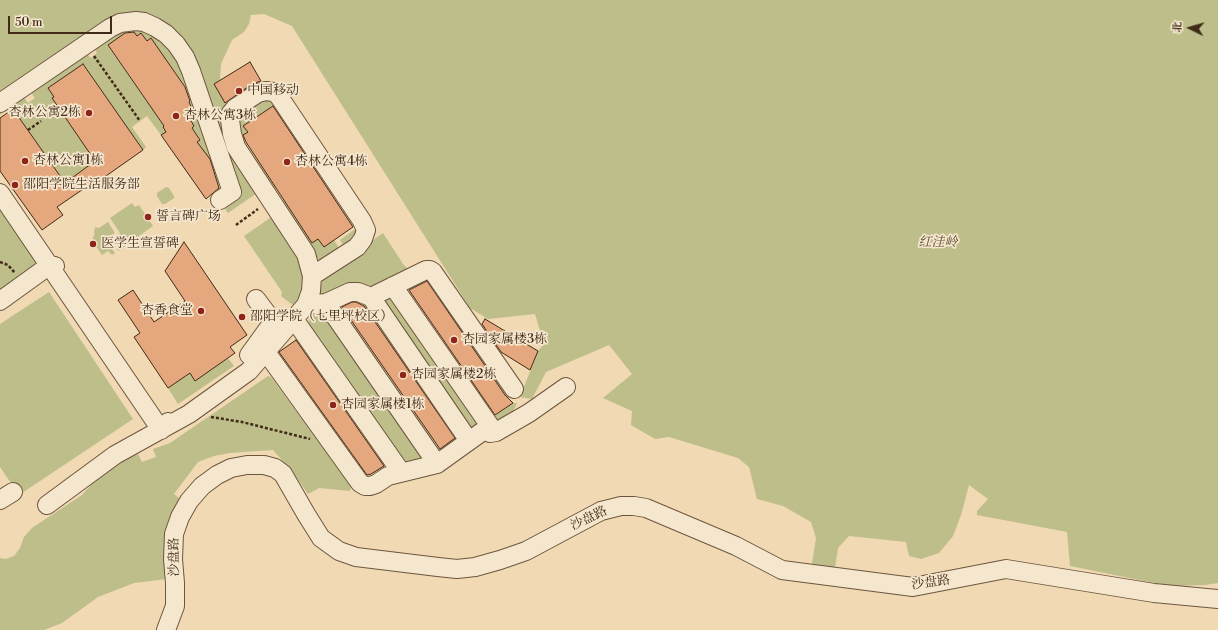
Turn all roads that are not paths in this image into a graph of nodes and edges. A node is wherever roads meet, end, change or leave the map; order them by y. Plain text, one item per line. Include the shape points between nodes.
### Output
1 (0, 103) edge
2 (0, 193) edge
3 (220, 200) dead end
4 (53, 266) junction
5 (312, 276) junction
6 (393, 286) junction
7 (371, 297) junction
8 (256, 299) dead end
9 (0, 301) edge
10 (326, 303) junction
11 (306, 305) junction
12 (294, 319) junction
13 (266, 352) junction
14 (566, 388) dead end
15 (514, 389) dead end
16 (161, 430) junction
17 (484, 430) junction
18 (469, 441) junction
19 (437, 464) junction
20 (402, 472) junction
21 (47, 505) dead end
22 (1218, 599) edge
23 (166, 630) edge

1 - 3 street via 27,94 86,44 110,28 120,23 144,22 166,34 176,44 191,71 232,192
2 - 4 street
4 - 9 street
4 - 16 street
5 - 5 street via 306,254 236,147 232,134 230,120 234,108 258,93 266,91 278,95 366,230 357,246
5 - 11 street via 311,291
6 - 7 street
6 - 15 street via 426,270 434,272
6 - 17 street via 490,426
7 - 10 street via 350,292
7 - 18 street
8 - 16 street via 271,319 270,326 240,367 181,408
10 - 11 street
10 - 19 street
11 - 12 street
12 - 13 street
12 - 20 street
13 - 16 street via 249,371 189,414
13 - 20 street via 360,483 370,486
14 - 17 street via 496,432
16 - 21 street via 115,455
17 - 18 street
18 - 19 street
19 - 20 street
22 - 23 street, 沙盘路 via 1154,593 1006,568 913,587 782,570 736,546 646,508 634,506 601,511 526,551 474,567 451,569 356,557 339,551 321,538 283,474 264,465 247,465 217,474 189,501 180,517 174,534 175,606

